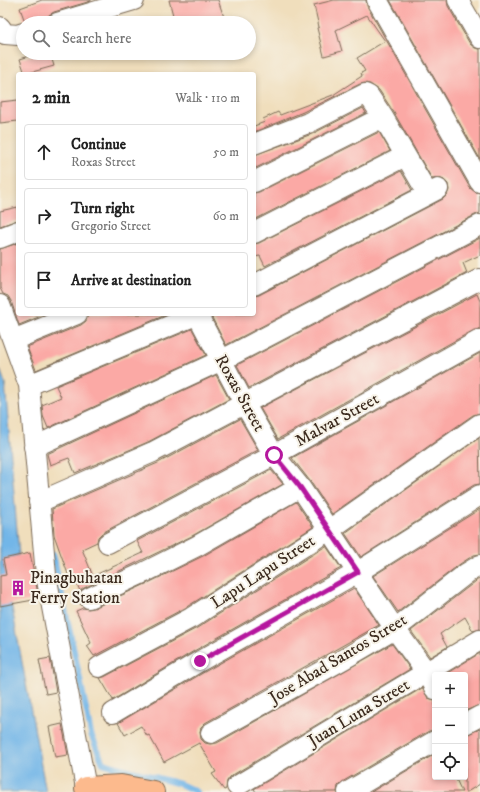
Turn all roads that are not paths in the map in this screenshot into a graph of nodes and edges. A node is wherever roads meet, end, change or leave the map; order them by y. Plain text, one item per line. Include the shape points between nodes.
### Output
1 (134, 0) edge
2 (377, 0) edge
3 (458, 0) edge
4 (80, 16) edge
5 (0, 27) edge
6 (16, 35) edge
7 (480, 38) edge
8 (383, 117) junction
9 (256, 143) edge
10 (405, 156) junction
11 (256, 181) edge
12 (480, 182) edge
13 (480, 225) edge
14 (16, 232) edge
15 (256, 232) edge
16 (0, 238) edge
17 (480, 279) edge
18 (256, 284) edge
19 (0, 306) edge
20 (71, 316) edge
21 (192, 316) edge
22 (198, 316) edge
23 (14, 340) junction
24 (480, 340) edge
25 (222, 360) junction
26 (29, 385) junction
27 (244, 403) junction
28 (480, 424) edge
29 (34, 448) junction
30 (274, 455) junction
31 (300, 487) junction
32 (480, 495) edge
33 (39, 502) junction
34 (329, 530) junction
35 (108, 543) dead end
36 (480, 565) edge
37 (358, 572) junction
38 (89, 598) dead end
39 (395, 629) junction
40 (480, 640) edge
41 (99, 667) dead end
42 (431, 681) edge
43 (113, 713) dead end
44 (480, 716) edge
45 (468, 722) edge
46 (211, 733) dead end
47 (432, 744) edge
48 (237, 786) dead end
49 (87, 790) edge
50 (153, 792) edge
51 (348, 792) edge

1 - 4 street
2 - 12 street
3 - 7 street
5 - 6 street via 5,34
8 - 9 street via 365,94 308,123
8 - 10 street
8 - 11 street
10 - 15 street
10 - 18 street via 433,192
13 - 25 street
14 - 16 street
17 - 27 street
19 - 23 street
20 - 23 street
21 - 26 street
22 - 25 street, Roxas Street
23 - 26 street
24 - 30 street, Malvar Street
25 - 27 street, Roxas Street
25 - 29 street
26 - 29 street
27 - 30 street, Roxas Street
27 - 33 street via 153,452
28 - 34 street, Lapu Lapu Street
29 - 33 street
30 - 31 street, Roxas Street
30 - 35 street, Malvar Street
31 - 34 street, Roxas Street
31 - 38 street via 197,546
32 - 37 street
33 - 49 street via 48,589
34 - 37 street, Roxas Street
34 - 41 street, Lapu Lapu Street via 191,618
36 - 39 street, Jose Abad Santos Street
37 - 39 street, Roxas Street
37 - 43 street
39 - 42 street, Roxas Street
39 - 46 street, Jose Abad Santos Street
40 - 42 street, Juan Luna Street
42 - 48 street, Juan Luna Street
44 - 45 street
47 - 51 street
49 - 50 main road via 121,786

